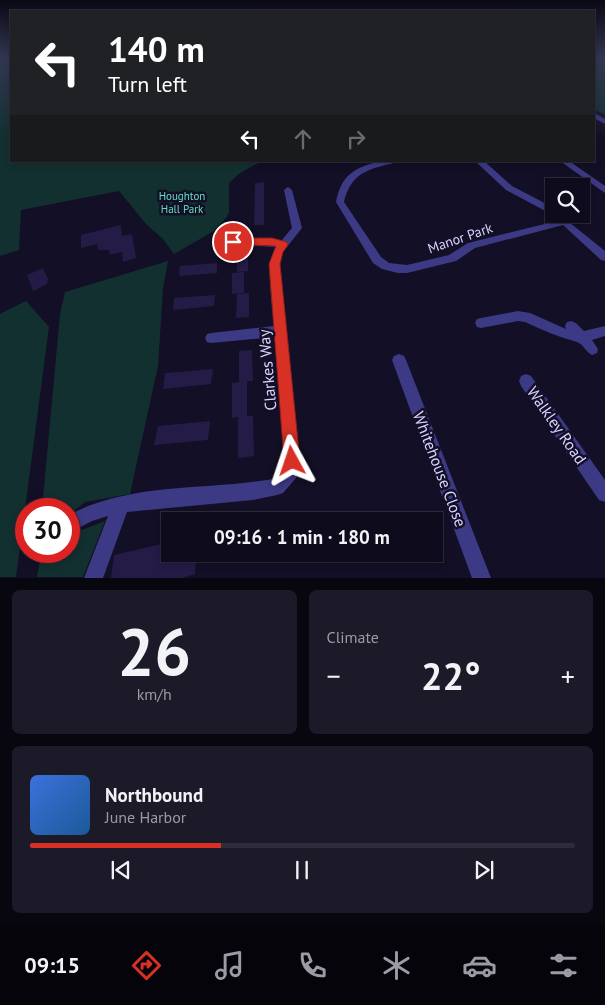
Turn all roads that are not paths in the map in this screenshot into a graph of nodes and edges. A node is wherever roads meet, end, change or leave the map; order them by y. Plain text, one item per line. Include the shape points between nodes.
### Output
1 (388, 162) edge
2 (480, 162) edge
3 (565, 162) edge
4 (288, 190) dead end
5 (605, 190) edge
6 (545, 207) edge
7 (560, 223) edge
8 (565, 223) edge
9 (226, 242) dead end
10 (283, 245) junction
11 (605, 257) edge
12 (481, 323) dead end
13 (571, 326) dead end
14 (281, 331) junction
15 (605, 331) edge
16 (582, 337) junction
17 (211, 338) dead end
18 (592, 349) dead end
19 (399, 360) dead end
20 (526, 381) dead end
21 (605, 494) edge
22 (121, 504) junction
23 (80, 516) edge
24 (93, 578) edge
25 (482, 578) edge

1 - 7 street, Manor Park via 360,170 345,183 340,202 377,260 386,266 407,268 452,258 472,245
2 - 6 street via 510,188
3 - 5 street
4 - 10 street, Clarkes Way via 297,228
8 - 11 street
9 - 10 street
10 - 14 street, Clarkes Way via 278,250 275,264
12 - 16 street via 526,317 565,334
13 - 16 street
14 - 17 street
14 - 22 street, Clarkes Way via 292,461 285,480 277,487 265,490
15 - 16 street
16 - 18 street
19 - 25 street, Whitehouse Close
20 - 21 street, Walkley Road
22 - 23 street, Clarkes Way
22 - 24 street

